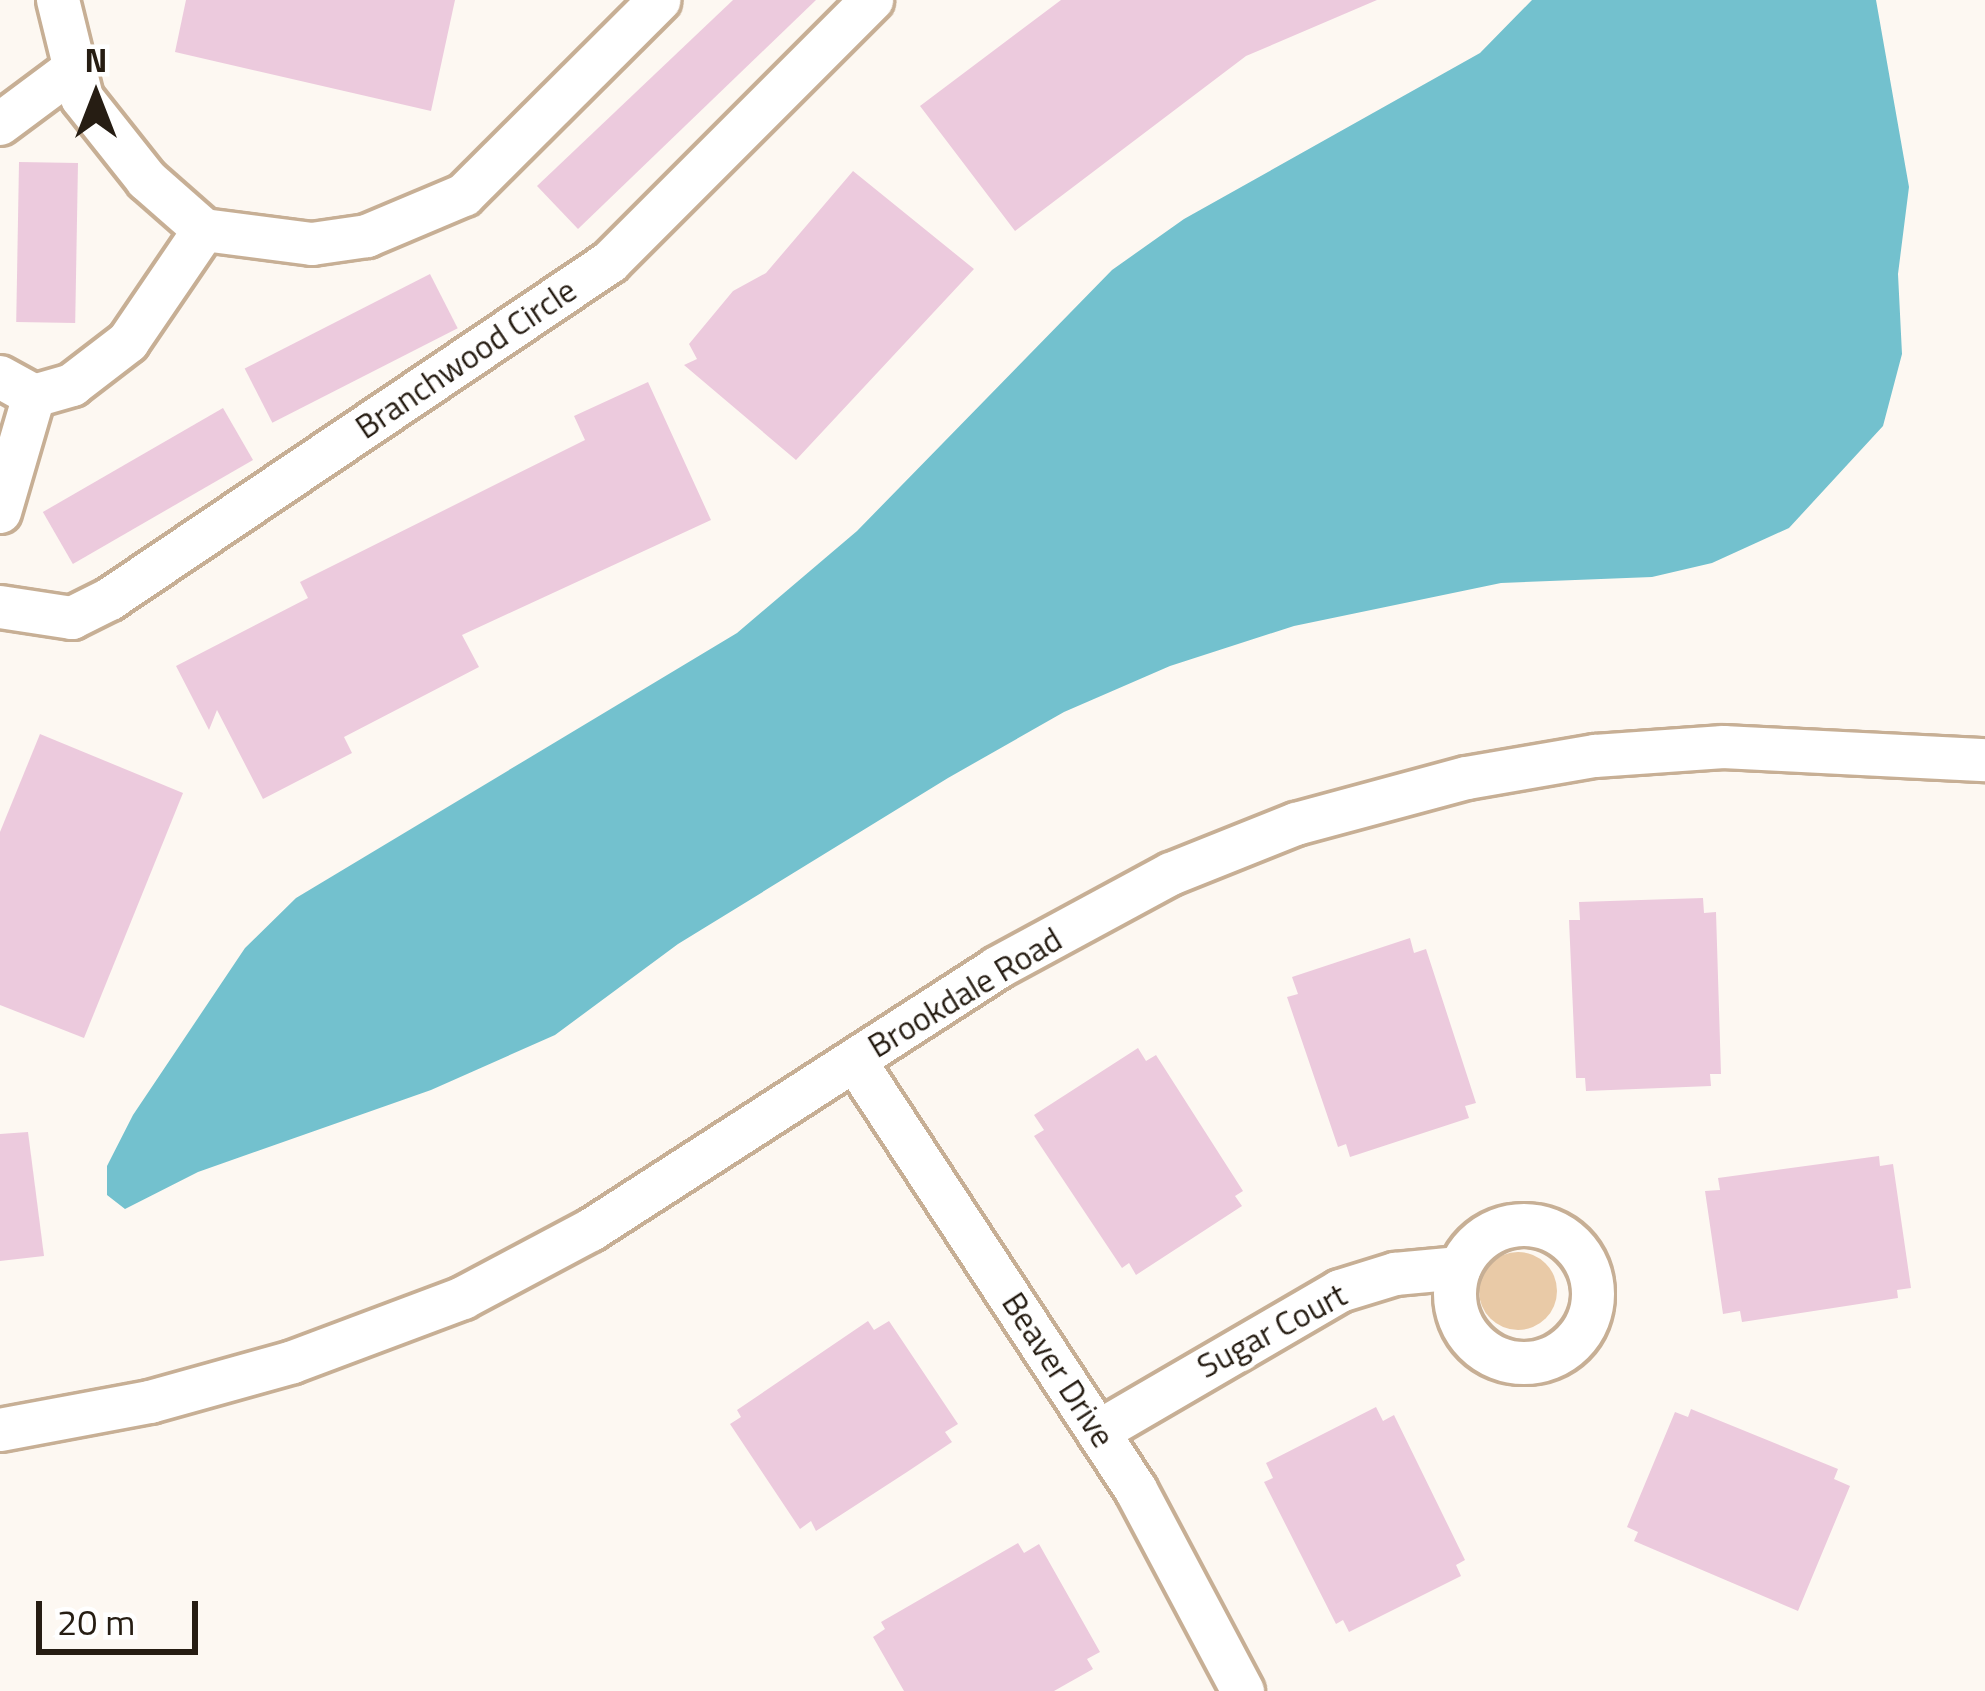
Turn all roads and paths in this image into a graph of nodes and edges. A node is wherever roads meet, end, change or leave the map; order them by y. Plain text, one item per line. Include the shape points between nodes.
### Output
1 (58, 0) edge
2 (660, 0) edge
3 (872, 0) edge
4 (71, 71) junction
5 (0, 124) edge
6 (204, 230) junction
7 (17, 387) edge
8 (0, 512) edge
9 (0, 608) edge
10 (1985, 760) edge
11 (855, 1061) junction
12 (1460, 1268) dead end
13 (0, 1430) edge
14 (1098, 1432) junction
15 (1243, 1691) edge

1 - 4 street
2 - 6 street via 464,195 418,219 312,244
3 - 9 street, Branchwood Circle via 610,262 110,599 71,617
4 - 5 street
4 - 6 street via 104,130
6 - 7 street via 128,342 72,385
7 - 8 street
10 - 11 street, Brookdale Road via 1724,747 1595,756 1467,778 1296,824 1171,874 997,968
11 - 13 street, Brookdale Road via 591,1229 463,1298 293,1362 150,1402
11 - 14 street, Beaver Drive
12 - 14 street, Sugar Court via 1340,1291
14 - 15 street, Beaver Drive via 1169,1545

